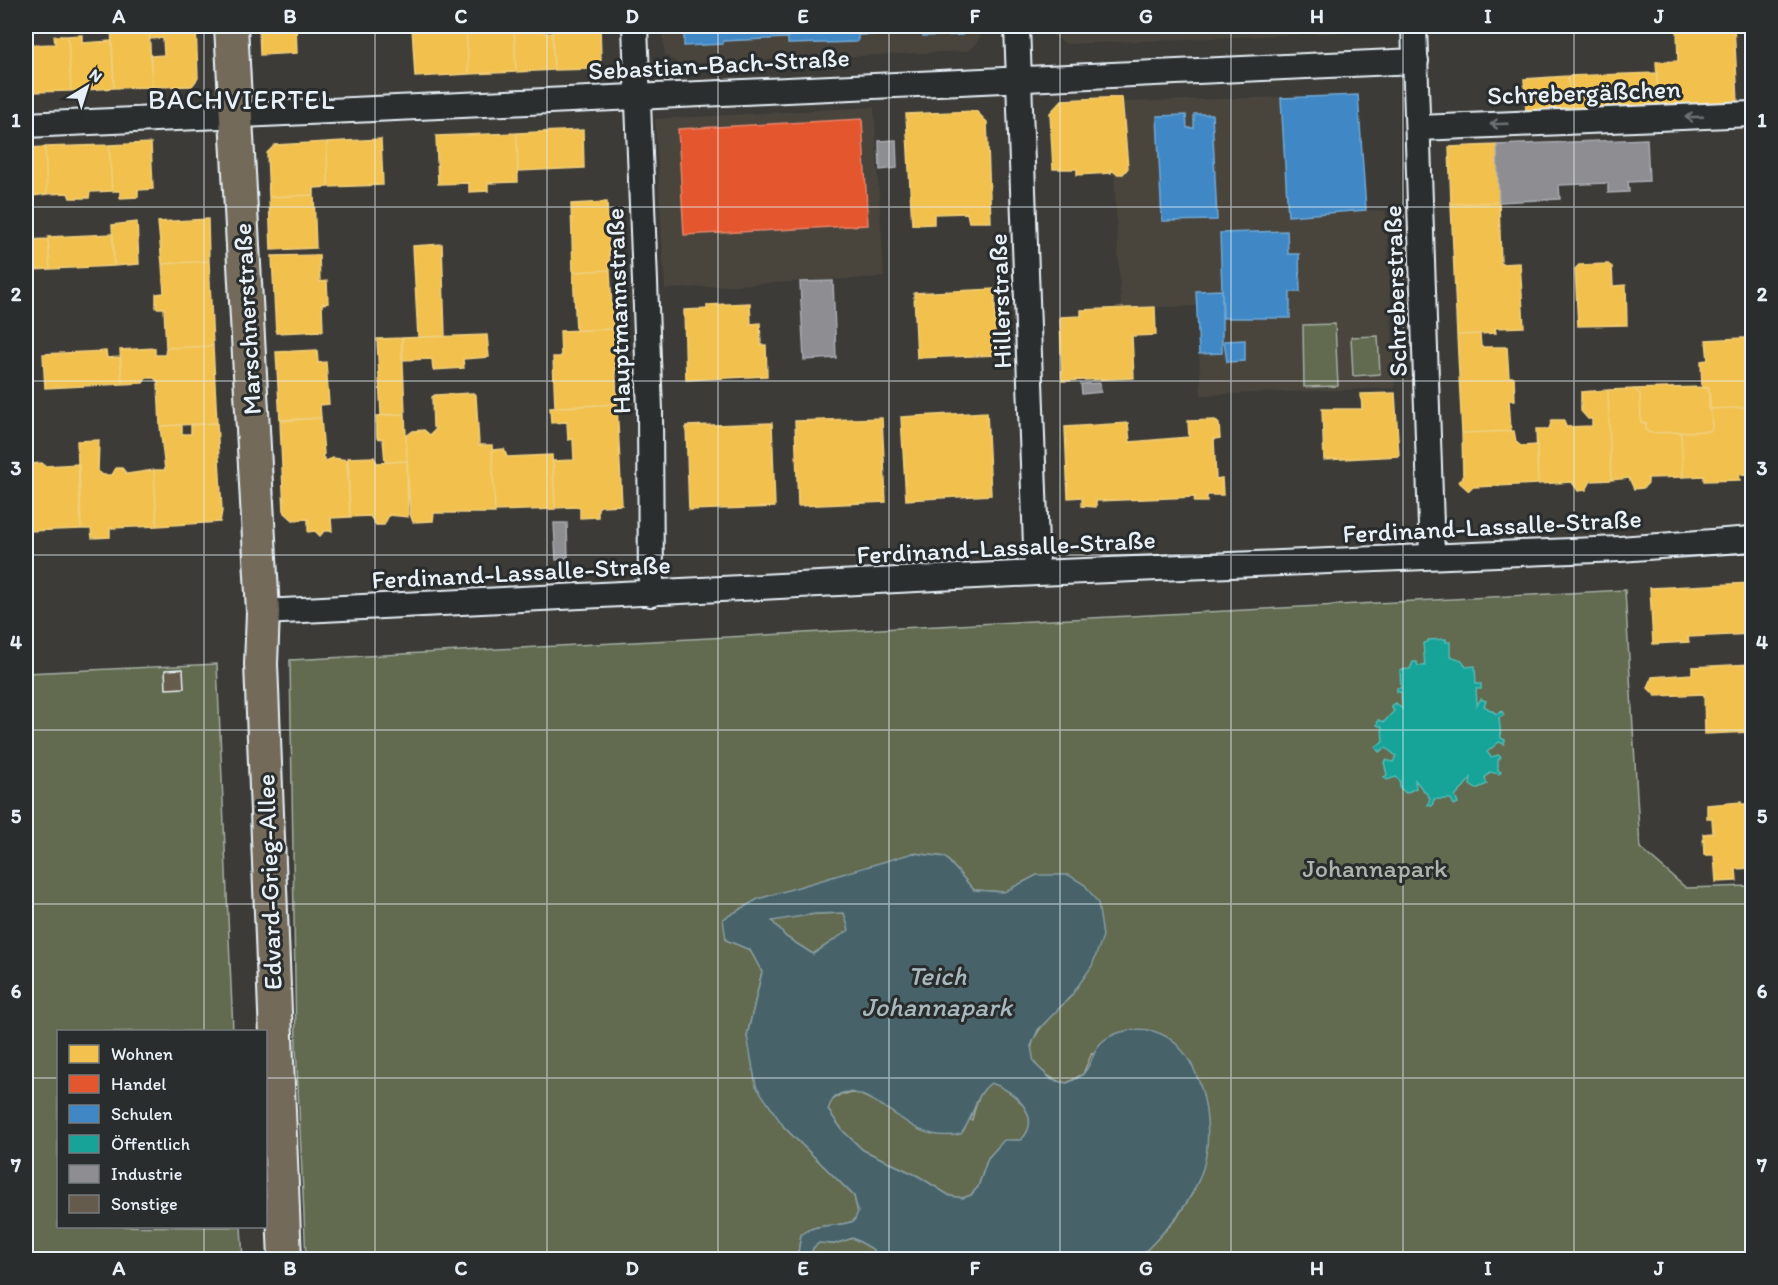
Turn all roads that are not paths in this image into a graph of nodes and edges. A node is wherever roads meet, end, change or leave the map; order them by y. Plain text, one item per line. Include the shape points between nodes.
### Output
1 (231, 26) edge
2 (635, 26) edge
3 (1017, 26) edge
4 (1414, 26) edge
5 (1416, 61) junction
6 (1020, 79) junction
7 (639, 97) junction
8 (1752, 114) edge
9 (237, 117) junction
10 (26, 125) edge
11 (1419, 128) junction
12 (1752, 539) edge
13 (1432, 555) junction
14 (1037, 573) junction
15 (651, 594) junction
16 (263, 612) junction
17 (285, 1260) edge

1 - 9 main road, Marschnerstraße
2 - 7 street, Hauptmannstraße
3 - 6 street, Hillerstraße
4 - 5 street, Schreberstraße
5 - 6 street, Sebastian-Bach-Straße
5 - 11 street, Schreberstraße
6 - 7 street, Sebastian-Bach-Straße
6 - 14 street, Hillerstraße
7 - 9 street, Sebastian-Bach-Straße
7 - 15 street, Hauptmannstraße via 650,410
8 -> 11 street, Schrebergäßchen
9 - 10 street, Sebastian-Bach-Straße
9 - 16 main road, Marschnerstraße
11 - 13 street, Schreberstraße
12 - 13 street, Ferdinand-Lassalle-Straße via 1620,549
13 - 14 street, Ferdinand-Lassalle-Straße
14 - 15 street, Ferdinand-Lassalle-Straße
15 - 16 street, Ferdinand-Lassalle-Straße
16 - 17 main road, Edvard-Grieg-Allee via 261,664

